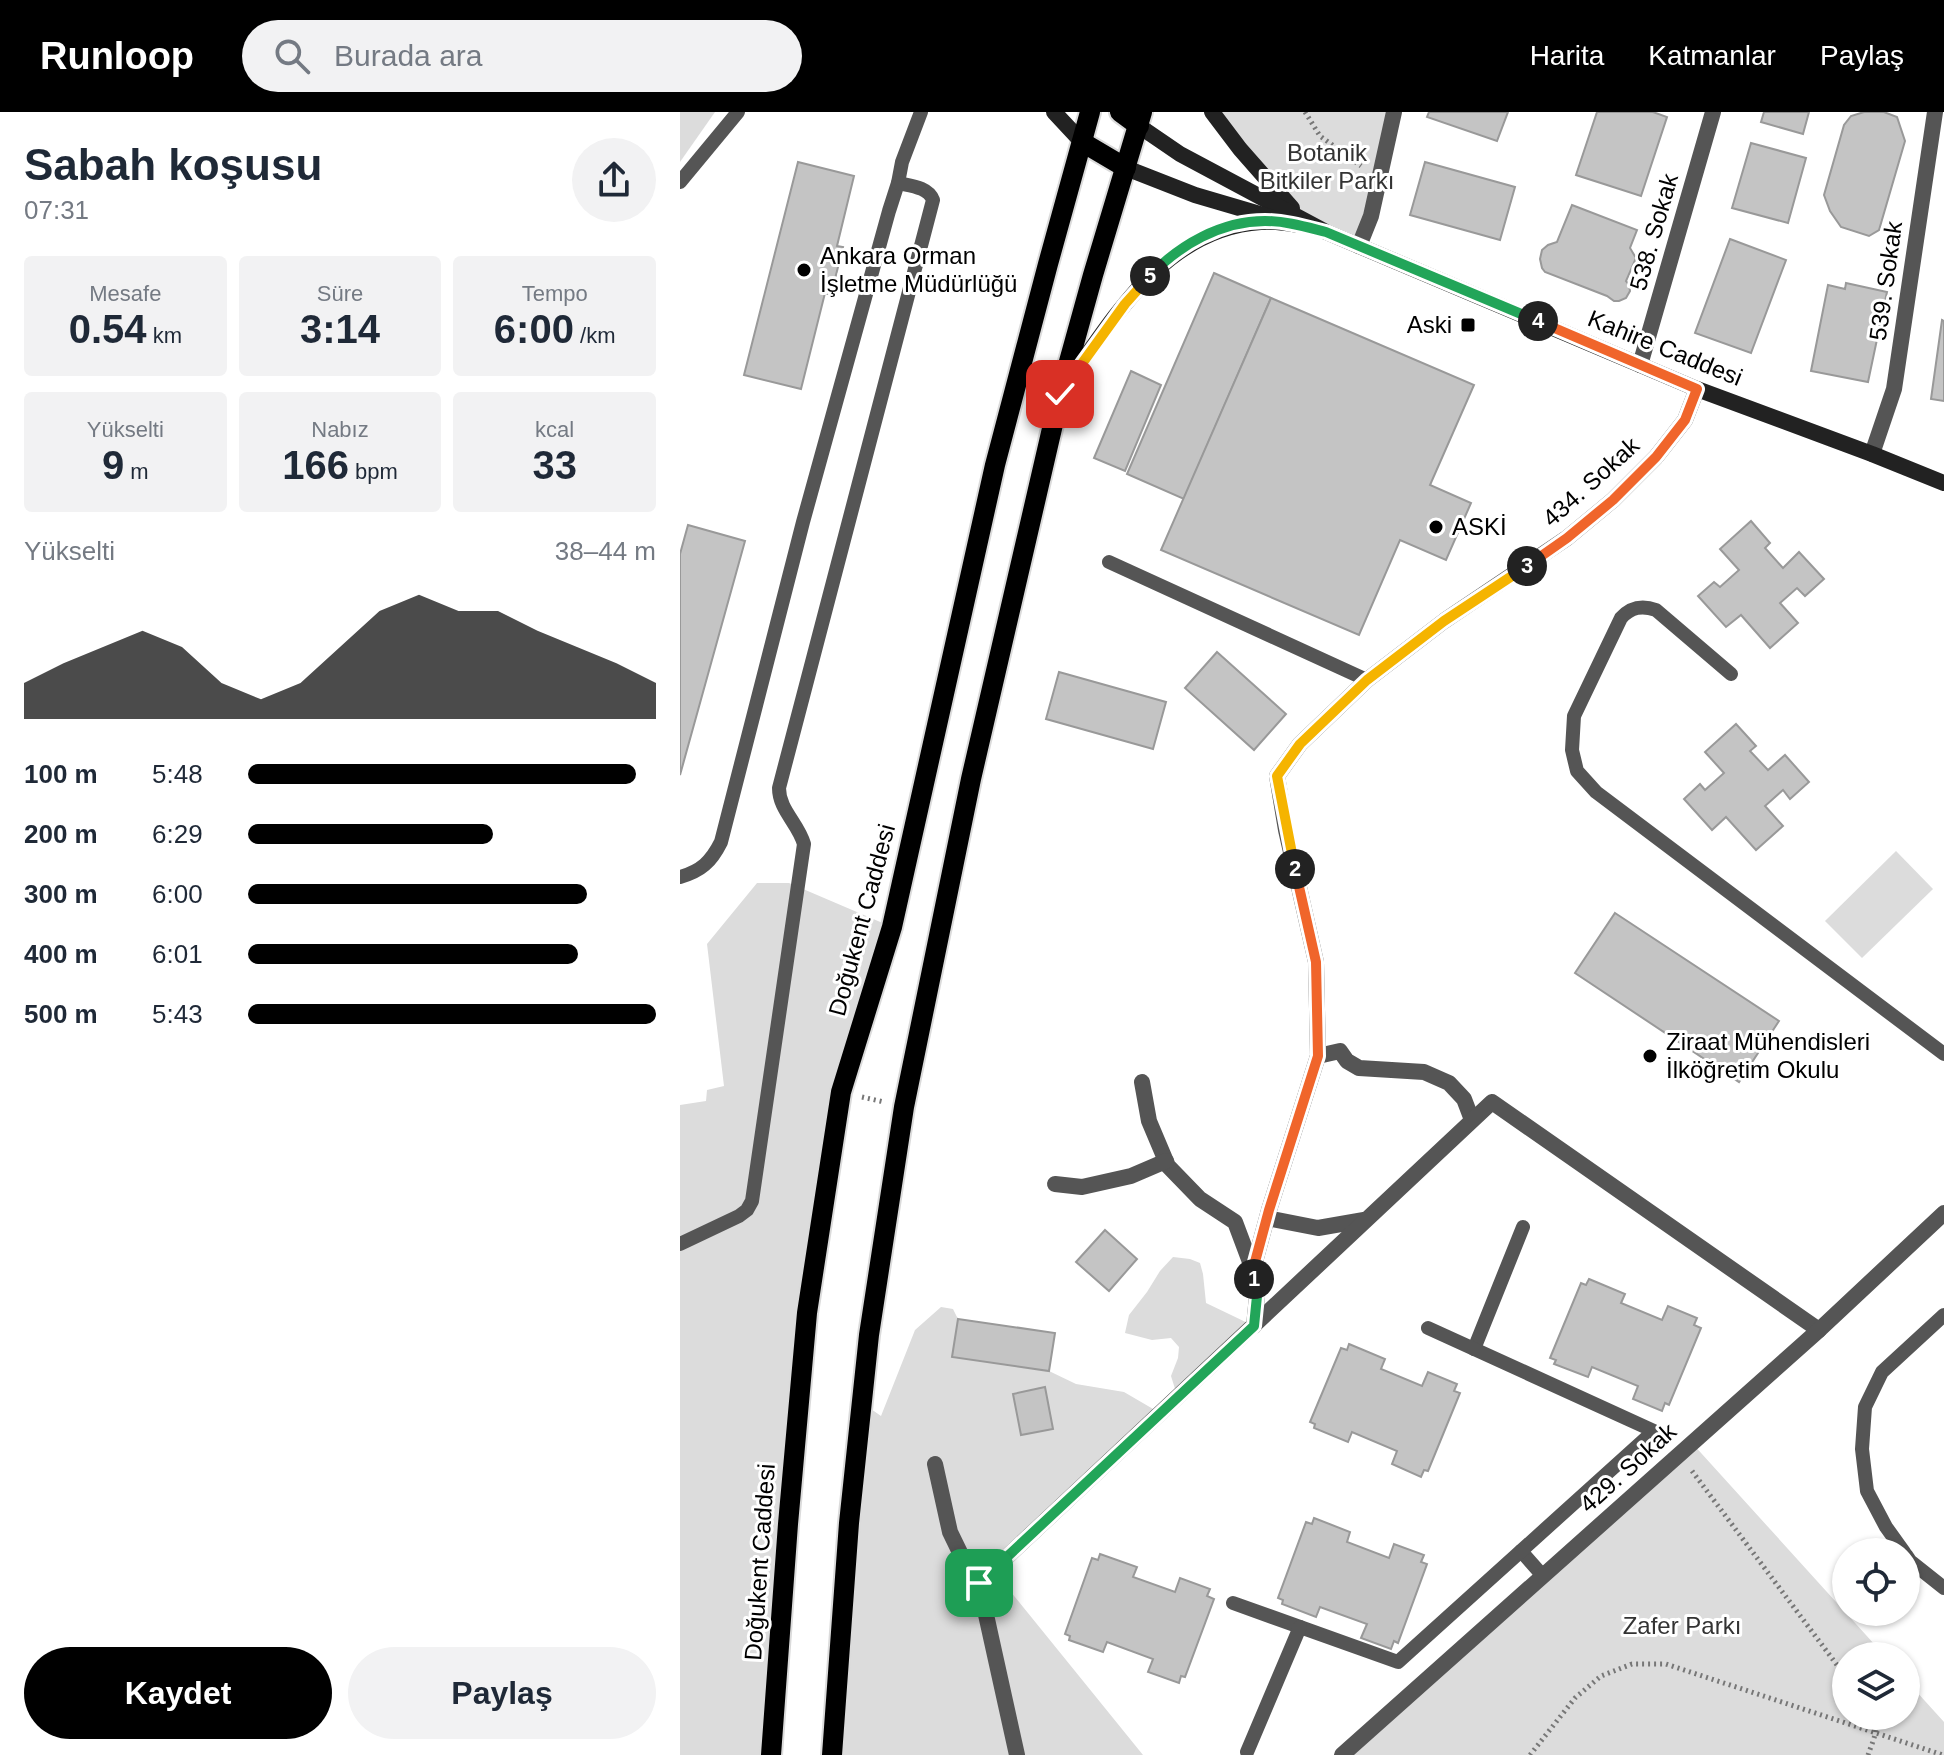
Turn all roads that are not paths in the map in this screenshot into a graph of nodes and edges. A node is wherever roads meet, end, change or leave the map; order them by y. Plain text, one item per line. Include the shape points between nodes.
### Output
1 (738, 112) edge
2 (921, 112) edge
3 (1054, 112) edge
4 (1090, 112) edge
5 (1120, 112) edge
6 (1212, 112) edge
7 (1394, 112) edge
8 (1713, 112) edge
9 (1935, 112) edge
10 (1140, 119) edge
11 (1082, 142) junction
12 (1126, 168) junction
13 (680, 182) edge
14 (898, 183) junction
15 (1300, 221) junction
16 (1359, 246) junction
17 (1640, 365) junction
18 (1697, 389) junction
19 (1060, 394) junction
20 (1872, 454) junction
21 (1944, 483) edge
22 (1109, 562) dead end
23 (1731, 674) dead end
24 (1367, 680) junction
25 (680, 877) edge
26 (1944, 1054) edge
27 (1318, 1056) junction
28 (1142, 1082) dead end
29 (1472, 1120) junction
30 (1166, 1161) junction
31 (1055, 1184) dead end
32 (1944, 1213) edge
33 (1267, 1218) junction
34 (1366, 1220) junction
35 (1523, 1227) dead end
36 (680, 1244) edge
37 (1252, 1273) junction
38 (1944, 1315) edge
39 (1254, 1326) junction
40 (1428, 1328) dead end
41 (1819, 1330) junction
42 (1474, 1349) junction
43 (935, 1464) dead end
44 (1894, 1538) edge
45 (1521, 1551) junction
46 (1920, 1569) edge
47 (1543, 1576) junction
48 (979, 1583) junction
49 (1944, 1588) edge
50 (1233, 1603) dead end
51 (1300, 1627) junction
52 (1247, 1752) dead end
53 (771, 1755) edge
54 (832, 1755) edge
55 (1017, 1755) edge
56 (1342, 1755) edge

1 - 13 lane
2 - 14 lane
3 - 11 main road
4 - 11 main road, Doğukent Caddesi
5 - 10 main road
6 - 15 main road
7 - 16 street via 1371,216
8 - 17 street, 538. Sokak
9 - 20 street, 539. Sokak via 1894,389
10 - 12 main road
10 - 15 main road, Kahire Caddesi via 1180,154
11 - 12 main road
11 - 53 main road, Doğukent Caddesi via 995,465 892,927 841,1092 807,1313
12 - 15 main road, Kahire Caddesi via 1195,195
12 - 19 main road
14 - 25 lane via 721,842 707,865
14 - 36 lane via 927,191 933,200 779,788 779,798 804,844 752,1201 728,1222
15 - 16 main road, Kahire Caddesi
15 - 19 main road via 1221,228 1187,245 1125,304
16 - 17 main road, Kahire Caddesi
17 - 18 main road, Kahire Caddesi
18 - 20 main road, Kahire Caddesi
18 - 24 street, 434. Sokak via 1685,420 1613,500
19 - 54 main road via 971,779 904,1107 867,1348
20 - 21 main road, Kahire Caddesi
22 - 24 lane
23 - 26 lane via 1656,610 1631,609 1621,618 1574,716 1577,771 1596,792
24 - 27 street, 434. Sokak via 1300,744 1277,776 1316,962
27 - 29 street via 1340,1051 1359,1068 1424,1072 1449,1083 1464,1099
27 - 33 street
28 - 30 street via 1149,1121
29 - 34 street
29 - 41 street via 1492,1102
30 - 31 street via 1082,1187
30 - 37 street via 1200,1199 1235,1222
32 - 41 street, 429. Sokak
33 - 34 street via 1318,1228
33 - 37 street
34 - 39 street
35 - 42 lane
37 - 39 street via 1257,1296
38 - 44 lane via 1882,1372 1865,1407 1867,1491
39 - 48 street
40 - 42 lane
41 - 47 street, 429. Sokak
42 - 45 lane via 1654,1431
43 - 48 street via 950,1532
45 - 47 lane
45 - 51 lane via 1398,1662
46 - 49 lane
47 - 56 street, 429. Sokak
48 - 55 street
50 - 51 lane
51 - 52 lane

